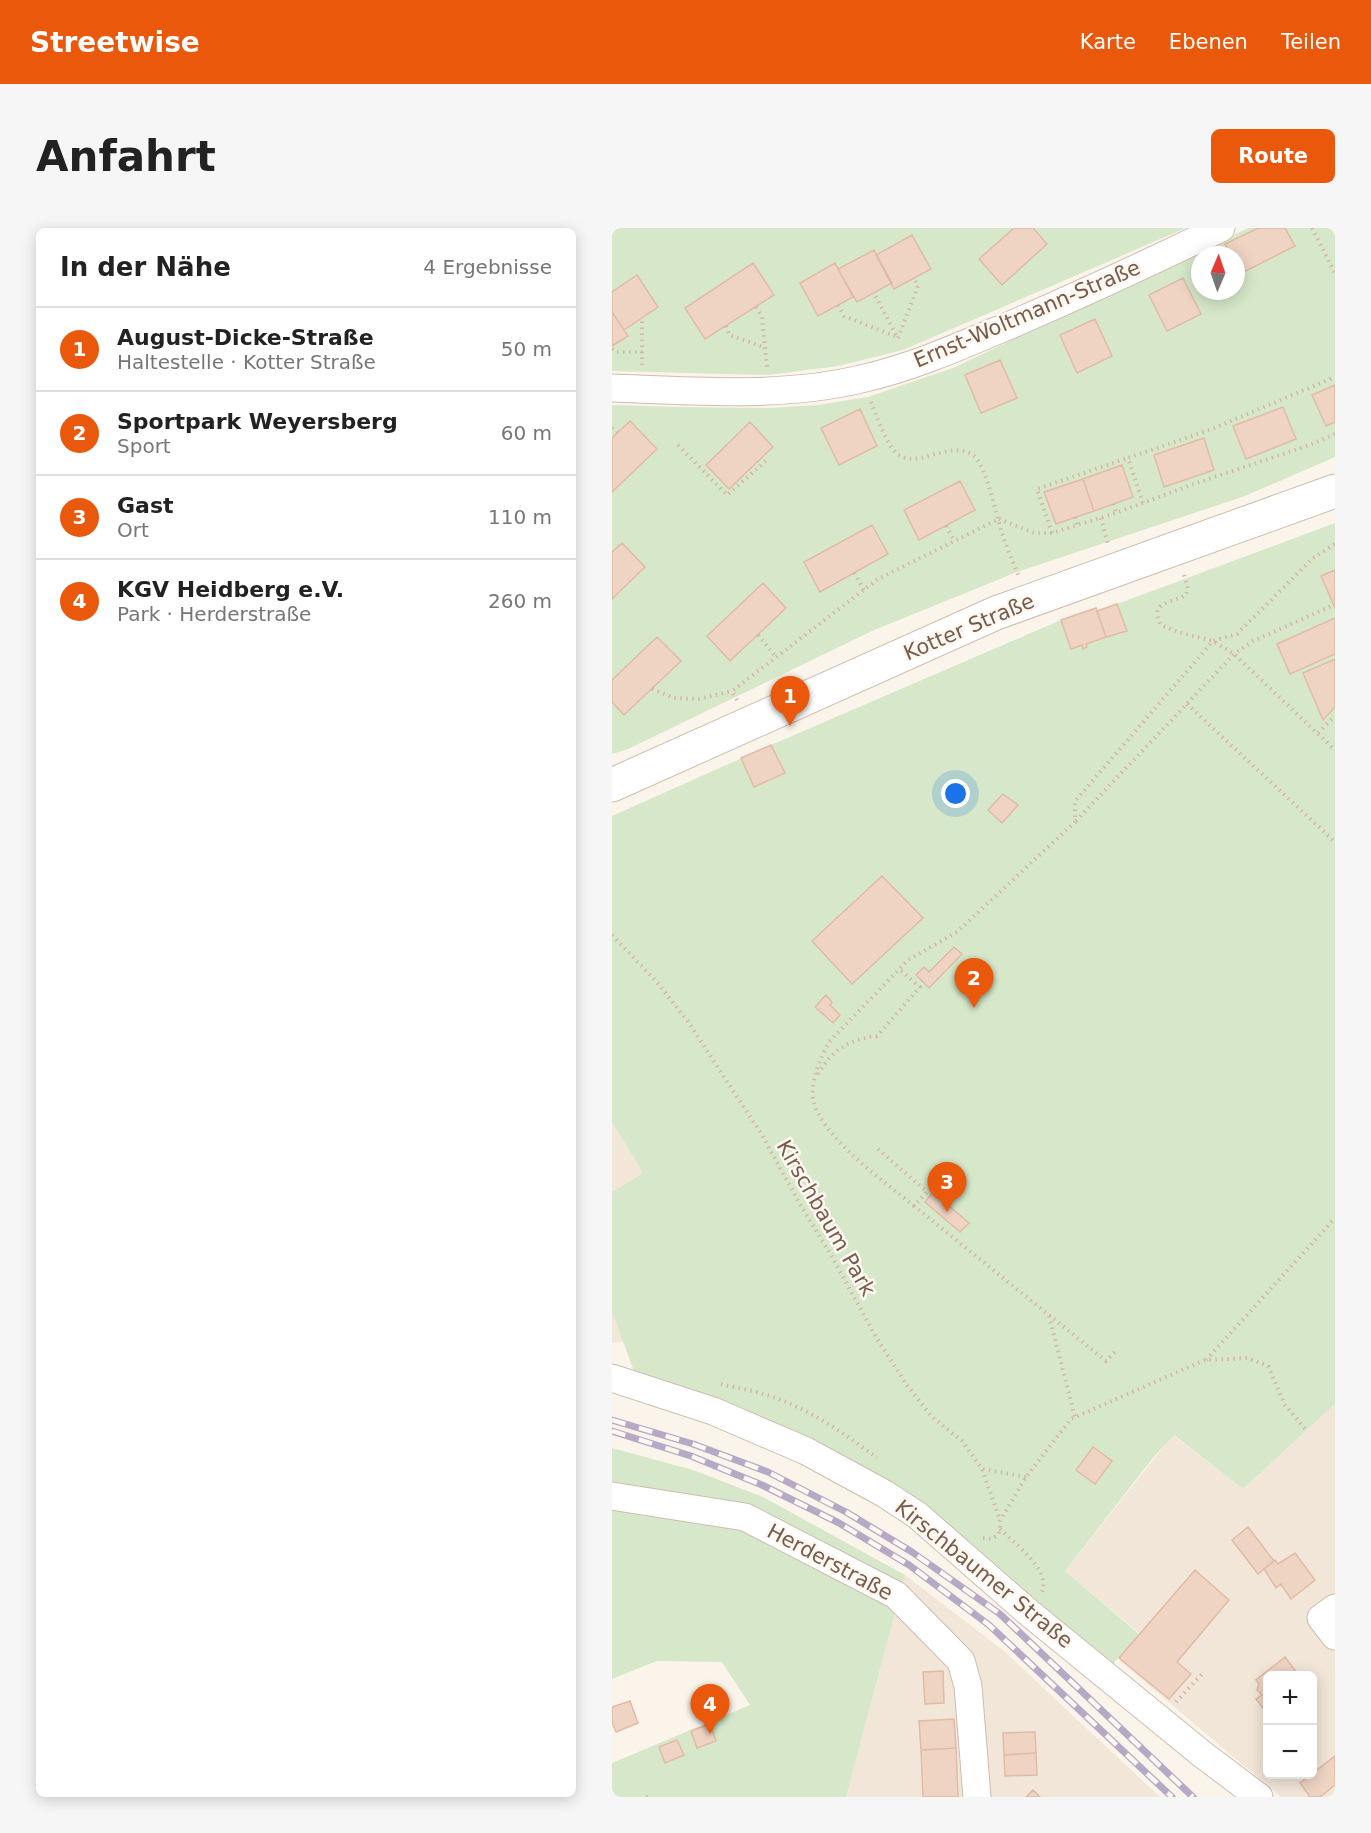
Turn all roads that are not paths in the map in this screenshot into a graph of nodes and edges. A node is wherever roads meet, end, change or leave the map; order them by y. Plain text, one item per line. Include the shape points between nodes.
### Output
1 (1221, 228) edge
2 (612, 388) edge
3 (1335, 491) edge
4 (612, 784) edge
5 (612, 1378) edge
6 (612, 1496) edge
7 (977, 1797) edge
8 (1259, 1797) edge

1 - 2 street, Ernst-Woltmann-Straße via 944,354 860,379 770,391
3 - 4 street, Kotter Straße via 996,613
5 - 8 street, Kirschbaumer Straße via 714,1411 806,1451 885,1494 917,1515 1028,1612
6 - 7 street, Herderstraße via 745,1517 896,1595 961,1661 968,1686

